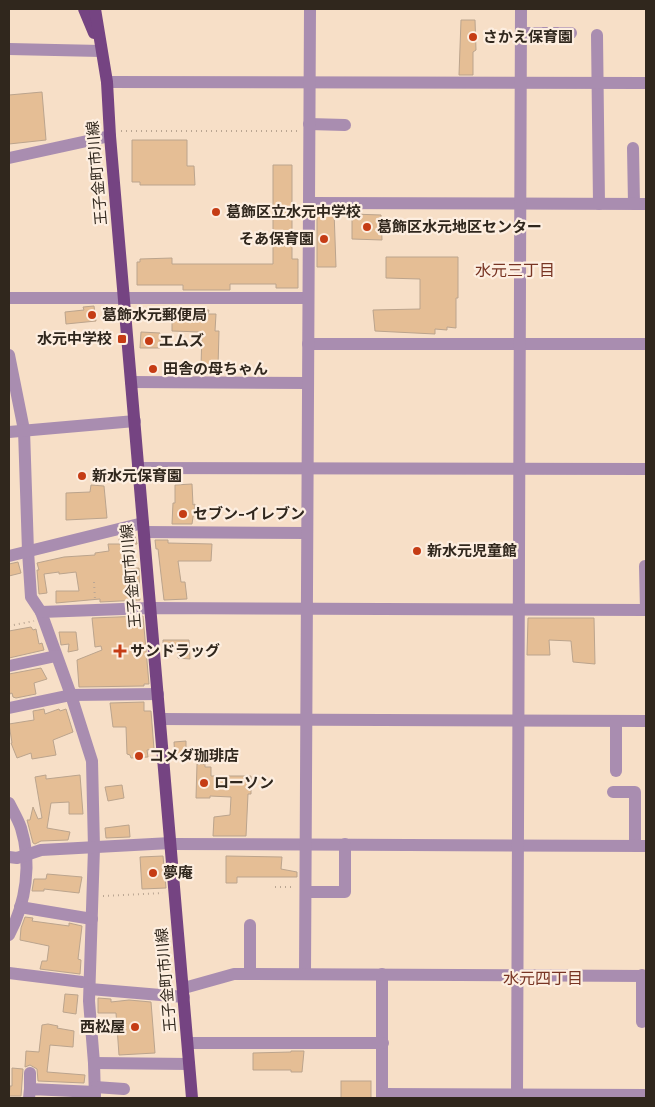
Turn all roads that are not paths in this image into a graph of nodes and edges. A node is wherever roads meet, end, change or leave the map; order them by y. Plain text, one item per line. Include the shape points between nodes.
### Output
1 (84, 9) edge
2 (95, 9) edge
3 (310, 9) edge
4 (521, 9) edge
5 (521, 33) junction
6 (571, 33) dead end
7 (597, 35) dead end
8 (9, 49) edge
9 (101, 52) junction
10 (107, 82) junction
11 (309, 82) junction
12 (521, 83) junction
13 (597, 83) junction
14 (646, 83) edge
15 (345, 125) dead end
16 (307, 128) junction
17 (114, 134) junction
18 (633, 148) dead end
19 (9, 158) edge
20 (309, 203) junction
21 (521, 203) junction
22 (599, 204) junction
23 (640, 204) edge
24 (9, 298) edge
25 (125, 298) junction
26 (308, 298) junction
27 (308, 344) junction
28 (519, 344) junction
29 (646, 344) edge
30 (9, 355) edge
31 (131, 382) junction
32 (308, 383) junction
33 (135, 421) junction
34 (24, 430) junction
35 (9, 432) edge
36 (138, 468) junction
37 (307, 468) junction
38 (519, 468) junction
39 (646, 468) edge
40 (143, 528) junction
41 (307, 533) junction
42 (28, 551) junction
43 (9, 556) edge
44 (645, 566) edge
45 (150, 608) junction
46 (307, 609) junction
47 (519, 610) junction
48 (646, 610) edge
49 (42, 615) junction
50 (56, 656) junction
51 (9, 666) edge
52 (158, 694) junction
53 (71, 695) junction
54 (9, 708) edge
55 (161, 719) junction
56 (306, 720) junction
57 (518, 720) junction
58 (616, 721) junction
59 (646, 721) edge
60 (616, 771) dead end
61 (613, 792) dead end
62 (9, 803) edge
63 (171, 843) junction
64 (306, 844) junction
65 (345, 844) junction
66 (518, 845) junction
67 (640, 846) edge
68 (94, 848) junction
69 (26, 856) junction
70 (9, 858) edge
71 (303, 890) junction
72 (20, 907) junction
73 (92, 919) junction
74 (250, 925) dead end
75 (9, 935) edge
76 (9, 972) edge
77 (250, 974) junction
78 (305, 974) junction
79 (382, 974) junction
80 (517, 975) junction
81 (644, 975) edge
82 (86, 986) junction
83 (184, 992) junction
84 (642, 1022) dead end
85 (188, 1043) junction
86 (383, 1043) junction
87 (94, 1063) junction
88 (189, 1064) junction
89 (30, 1073) dead end
90 (124, 1089) dead end
91 (95, 1092) edge
92 (30, 1094) edge
93 (646, 1095) edge
94 (382, 1096) edge
95 (517, 1096) edge
96 (578, 1096) edge
97 (192, 1098) edge

1 - 9 main road, 王子金町市川線
2 - 9 main road, 王子金町市川線
3 - 11 street
4 - 5 street
5 - 6 street
5 - 12 street
7 - 13 street
8 - 9 street
9 - 10 main road, 王子金町市川線
10 - 11 street
10 - 17 main road, 王子金町市川線
11 - 12 street
11 - 16 street
12 - 13 street
12 - 21 street
13 - 14 street
13 - 22 street
15 - 16 street
16 - 20 street
17 - 19 street
17 - 25 main road, 王子金町市川線
18 - 23 street
20 - 21 street
20 - 26 street
21 - 22 street
21 - 28 street
22 - 23 street
24 - 25 street
25 - 26 street
25 - 31 main road, 王子金町市川線
26 - 27 street
27 - 28 street
27 - 32 street
28 - 29 street
28 - 38 street
30 - 34 street
31 - 32 street
31 - 33 main road, 王子金町市川線
32 - 37 street
33 - 34 street
33 - 36 main road, 王子金町市川線
34 - 35 street
34 - 42 street
36 - 37 street
36 - 40 main road, 王子金町市川線
37 - 38 street
37 - 41 street
38 - 39 street
38 - 47 street
40 - 41 street
40 - 42 street
40 - 45 main road, 王子金町市川線
41 - 46 street
42 - 43 street
42 - 49 street via 32,597
44 - 48 street
45 - 46 street
45 - 49 street
45 - 52 main road, 王子金町市川線
46 - 47 street
46 - 56 street
47 - 48 street
47 - 57 street
49 - 50 street
50 - 51 street
50 - 53 street
52 - 53 street
52 - 55 main road, 王子金町市川線
53 - 54 street
53 - 68 street via 92,761
55 - 56 street
55 - 63 main road, 王子金町市川線
56 - 57 street
56 - 64 street
57 - 58 street
57 - 66 street
58 - 59 street
58 - 60 street
61 - 67 street via 635,792
62 - 69 street via 21,828
63 - 64 street
63 - 68 street
63 - 83 main road, 王子金町市川線
64 - 65 street
64 - 71 street
65 - 66 street
65 - 71 street via 344,892
66 - 67 street
66 - 80 street
68 - 69 street via 41,850
68 - 73 street
69 - 70 street
69 - 72 street
71 - 78 street
72 - 73 street
72 - 75 street
73 - 82 street
74 - 77 street
76 - 82 street
77 - 78 street
77 - 83 street via 234,974
78 - 79 street
79 - 80 street
79 - 86 street
80 - 81 street
80 - 95 street
81 - 84 street
82 - 83 street
82 - 87 street
83 - 85 main road, 王子金町市川線
85 - 86 street
85 - 88 main road, 王子金町市川線
86 - 94 street
87 - 88 street
87 - 91 street
88 - 97 main road, 王子金町市川線
89 - 92 street
90 - 91 street
91 - 92 street
93 - 96 street
94 - 95 street
95 - 96 street

